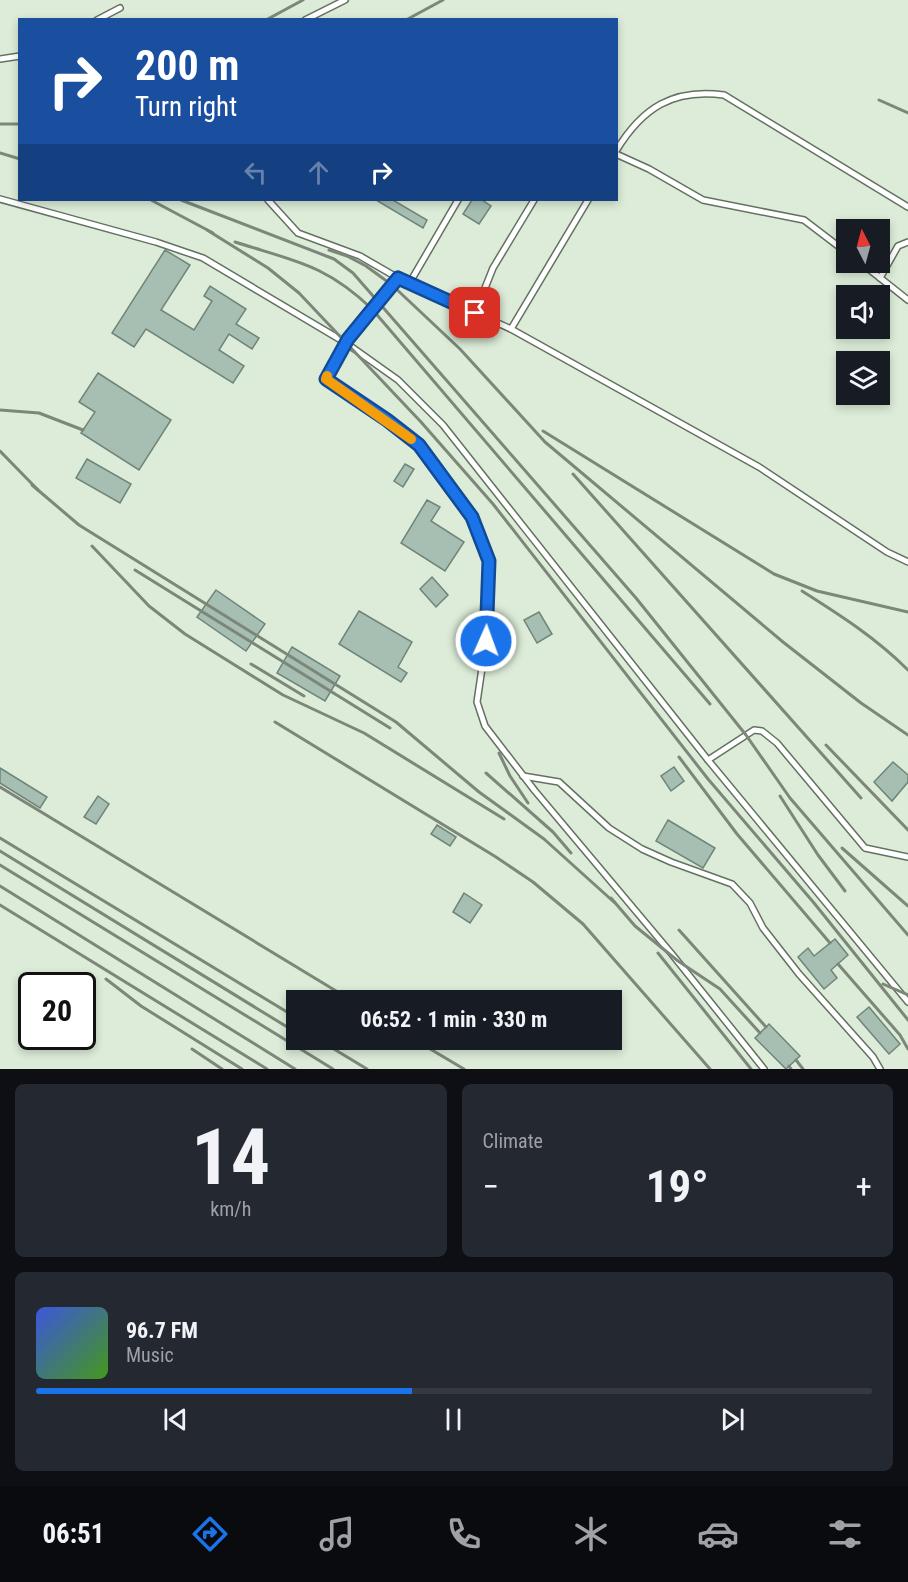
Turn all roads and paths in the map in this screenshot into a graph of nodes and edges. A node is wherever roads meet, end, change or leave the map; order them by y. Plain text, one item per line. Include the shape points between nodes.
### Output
1 (345, 0) edge
2 (120, 8) dead end
3 (102, 18) edge
4 (309, 18) edge
5 (18, 56) edge
6 (0, 59) edge
7 (618, 150) edge
8 (618, 154) edge
9 (0, 199) edge
10 (269, 201) edge
11 (457, 201) edge
12 (533, 201) edge
13 (587, 201) edge
14 (908, 207) edge
15 (908, 242) edge
16 (836, 244) edge
17 (874, 273) edge
18 (398, 278) junction
19 (880, 278) junction
20 (409, 284) junction
21 (908, 300) edge
22 (475, 313) junction
23 (511, 328) junction
24 (346, 343) junction
25 (908, 562) edge
26 (708, 760) junction
27 (523, 776) junction
28 (908, 857) edge
29 (908, 1002) edge
30 (764, 1069) edge
31 (880, 1069) edge

1 - 4 lane
2 - 3 lane
5 - 6 lane
7 - 14 lane via 630,129 648,111 673,97 704,92 724,95
8 - 16 lane via 703,200 804,220
9 - 24 lane via 203,258
10 - 18 lane via 298,233 360,256
11 - 20 lane
12 - 22 lane via 493,268
13 - 23 lane
15 - 19 lane via 898,246
17 - 19 lane
18 - 20 lane
18 - 24 lane
19 - 21 lane
20 - 22 lane
22 - 23 lane
23 - 25 lane via 759,467
24 - 26 lane via 398,380 443,425
24 - 27 lane via 326,379 419,445 472,517 489,561 486,641 477,702 484,726
26 - 28 lane via 754,730 762,731 777,742 865,849
26 - 29 lane
27 - 30 lane
27 - 31 lane via 559,782 609,828 642,849 732,884 750,903 763,928 799,974

